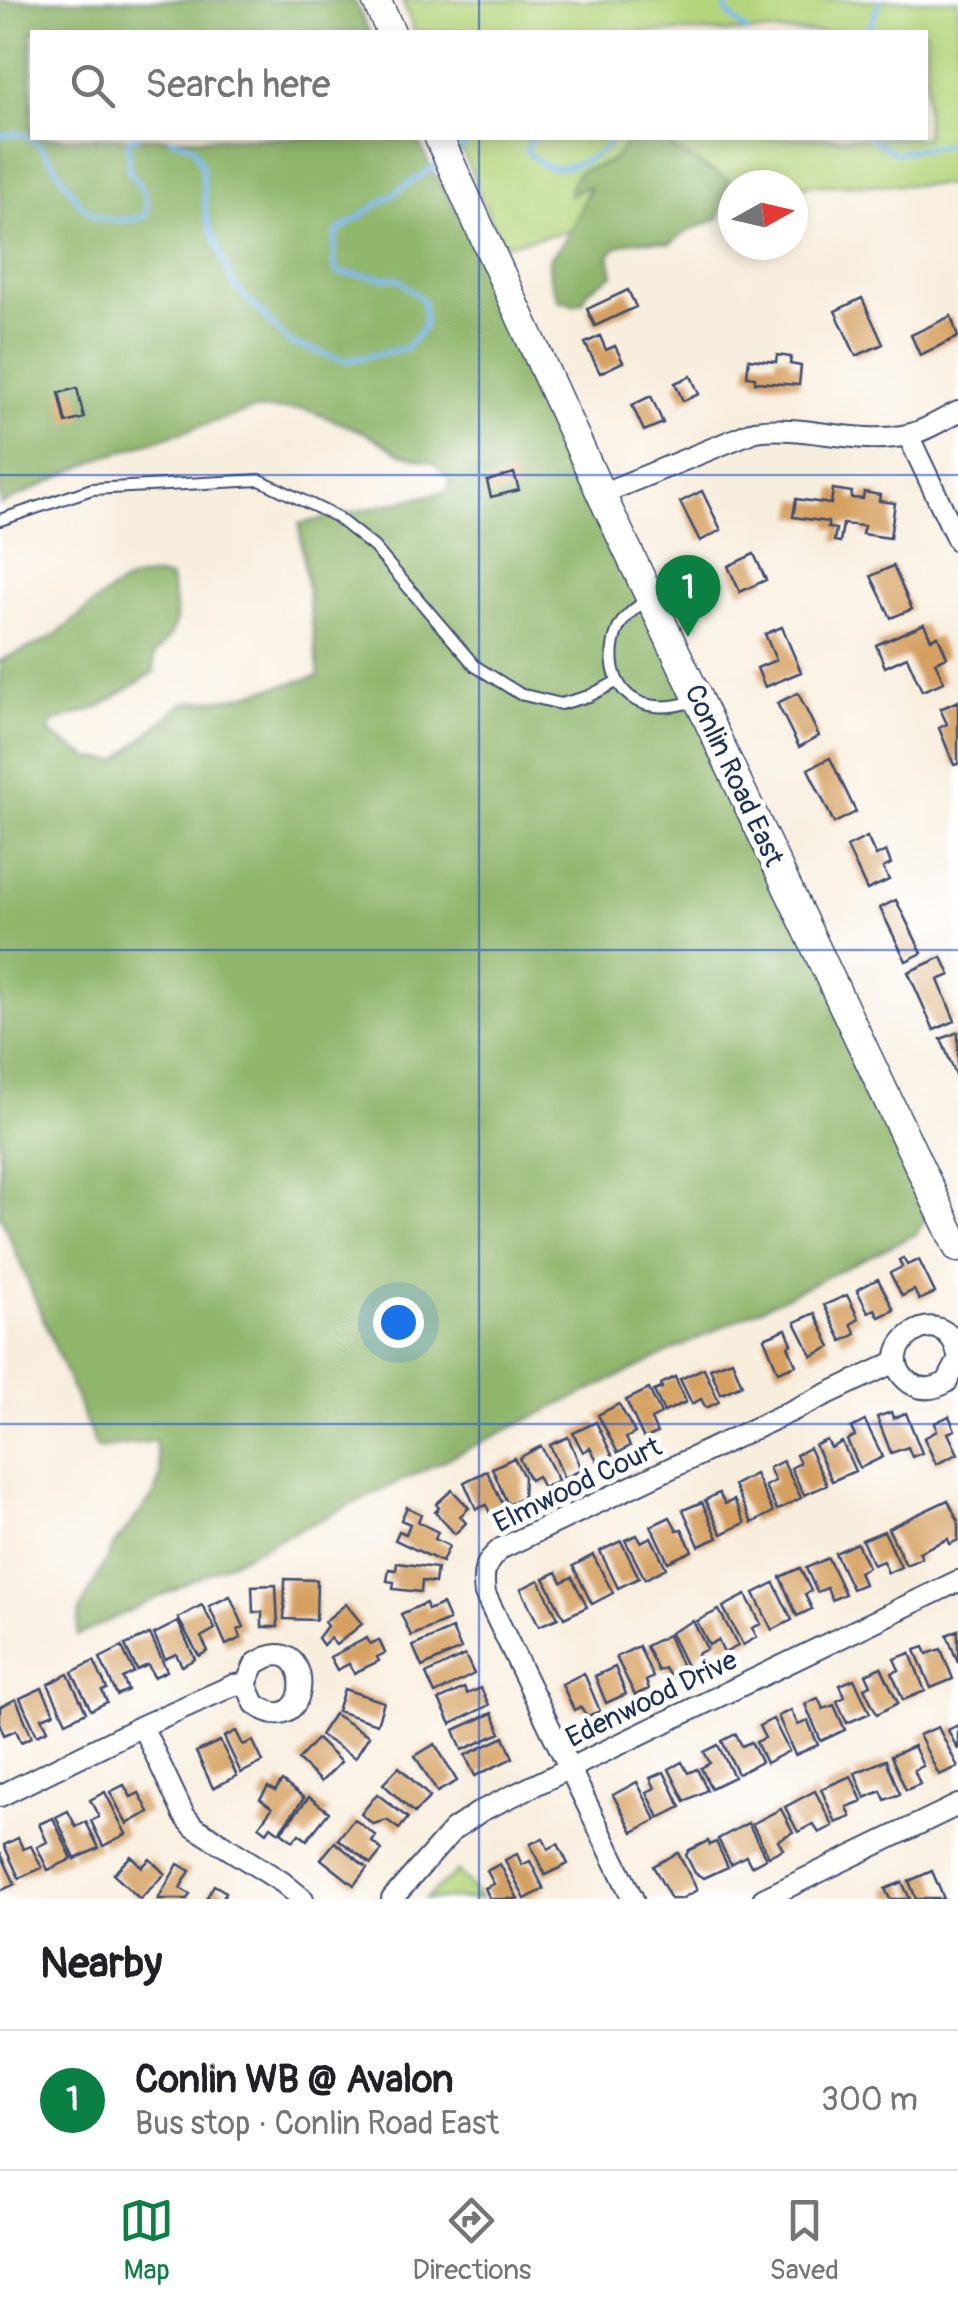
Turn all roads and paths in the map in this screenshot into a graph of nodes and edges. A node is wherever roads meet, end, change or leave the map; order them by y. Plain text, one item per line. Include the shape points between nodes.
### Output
1 (376, 0) edge
2 (390, 30) edge
3 (440, 140) edge
4 (958, 412) edge
5 (908, 435) junction
6 (601, 494) junction
7 (0, 520) edge
8 (958, 541) edge
9 (650, 596) junction
10 (616, 682) junction
11 (700, 700) junction
12 (954, 1232) edge
13 (958, 1358) edge
14 (897, 1362) junction
15 (958, 1581) edge
16 (246, 1684) dead end
17 (142, 1726) junction
18 (567, 1768) junction
19 (0, 1796) edge
20 (956, 1811) edge
21 (303, 1899) edge
22 (392, 1899) edge
23 (633, 1899) edge
24 (763, 1899) edge

1 - 2 street
3 - 6 street, Conlin Road East
4 - 5 street
5 - 6 street via 755,432
5 - 8 street
6 - 9 street, Conlin Road East
7 - 10 lane via 92,488 260,480 336,516 374,548 475,666 520,694 562,704
9 - 10 lane via 619,626
9 - 11 street, Conlin Road East
10 - 11 lane via 628,696 654,706
11 - 12 street, Conlin Road East
13 - 14 street, Elmwood Court via 954,1375 930,1389 905,1378
13 - 14 street, Elmwood Court via 946,1333 926,1327 908,1334
14 - 18 street, Elmwood Court via 502,1548 486,1564 485,1594
15 - 18 street, Edenwood Drive
16 - 17 street
17 - 19 street
17 - 21 street via 194,1827
18 - 22 street, Edenwood Drive via 466,1820
18 - 23 street
20 - 24 street

